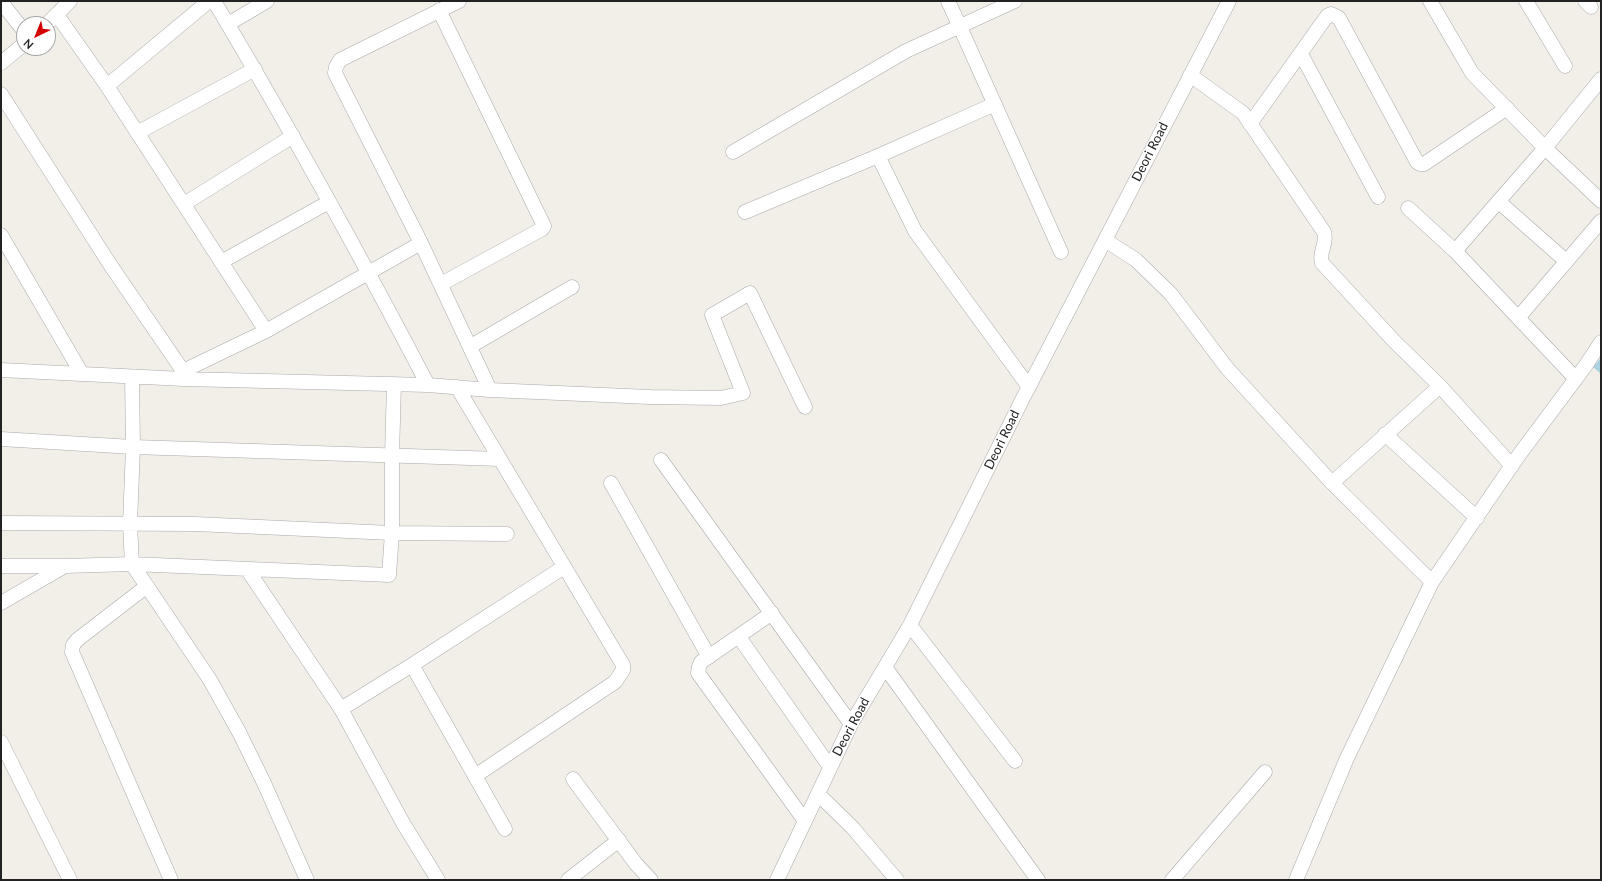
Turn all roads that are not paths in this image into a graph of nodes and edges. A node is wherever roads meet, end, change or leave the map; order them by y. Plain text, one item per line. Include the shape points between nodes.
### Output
1 (70, 1) edge
2 (209, 1) edge
3 (214, 1) edge
4 (267, 1) edge
5 (459, 1) edge
6 (948, 1) edge
7 (1014, 1) edge
8 (1430, 1) edge
9 (1526, 1) edge
10 (1, 2) edge
11 (1224, 4) edge
12 (439, 10) junction
13 (56, 16) edge
14 (16, 21) edge
15 (228, 24) junction
16 (56, 25) edge
17 (960, 27) junction
18 (16, 51) edge
19 (1301, 54) junction
20 (1, 63) edge
21 (1565, 66) dead end
22 (255, 69) junction
23 (1190, 75) junction
24 (1601, 78) edge
25 (106, 86) junction
26 (1, 94) edge
27 (995, 104) junction
28 (1507, 108) junction
29 (1250, 124) junction
30 (137, 133) junction
31 (292, 136) junction
32 (1545, 148) junction
33 (733, 152) dead end
34 (878, 156) junction
35 (1378, 196) dead end
36 (1601, 201) edge
37 (329, 202) junction
38 (1499, 202) junction
39 (184, 204) junction
40 (1408, 208) dead end
41 (745, 212) dead end
42 (1601, 221) edge
43 (1, 235) edge
44 (1105, 240) junction
45 (422, 243) junction
46 (1455, 251) junction
47 (1062, 252) dead end
48 (1566, 261) junction
49 (221, 262) junction
50 (370, 273) junction
51 (441, 284) junction
52 (572, 288) dead end
53 (1518, 318) junction
54 (266, 331) junction
55 (1601, 342) edge
56 (471, 346) junction
57 (1, 370) edge
58 (82, 374) junction
59 (183, 375) junction
60 (132, 377) junction
61 (1576, 379) junction
62 (394, 384) junction
63 (428, 385) junction
64 (1440, 386) junction
65 (457, 387) junction
66 (1029, 387) junction
67 (490, 390) junction
68 (805, 407) dead end
69 (1385, 434) junction
70 (1, 439) edge
71 (133, 447) junction
72 (392, 456) junction
73 (500, 459) junction
74 (661, 460) dead end
75 (1512, 466) junction
76 (611, 483) dead end
77 (1332, 483) junction
78 (1476, 518) junction
79 (1, 524) edge
80 (130, 524) junction
81 (392, 533) junction
82 (507, 534) dead end
83 (132, 564) junction
84 (1, 566) edge
85 (65, 566) junction
86 (564, 567) junction
87 (247, 569) junction
88 (1432, 582) junction
89 (147, 586) junction
90 (1, 603) edge
91 (772, 613) junction
92 (910, 625) junction
93 (739, 637) junction
94 (709, 657) junction
95 (412, 665) junction
96 (885, 666) junction
97 (341, 709) junction
98 (851, 724) junction
99 (1, 742) edge
100 (1016, 761) dead end
101 (830, 767) junction
102 (1265, 772) dead end
103 (475, 776) junction
104 (573, 779) dead end
105 (818, 794) junction
106 (805, 821) junction
107 (505, 829) dead end
108 (619, 840) junction
109 (70, 880) edge
110 (171, 880) edge
111 (307, 880) edge
112 (438, 880) edge
113 (568, 880) edge
114 (652, 880) edge
115 (777, 880) edge
116 (897, 880) edge
117 (1038, 880) edge
118 (1172, 880) edge
119 (1296, 880) edge

1 - 13 street
2 - 25 street
3 - 15 street
4 - 15 street
5 - 12 street
6 - 17 street
7 - 17 street
8 - 28 street via 1472,73
9 - 21 street
10 - 14 street
11 - 23 street, Deori Road
12 - 45 street via 340,60 335,73
12 - 51 street via 544,226
15 - 22 street
16 - 25 street
17 - 27 street
17 - 33 street via 906,51
18 - 20 street
19 - 28 street via 1327,16 1331,14 1339,18 1420,164 1424,164
19 - 29 street
19 - 35 street
22 - 30 street
22 - 31 street
23 - 29 street via 1243,113
23 - 44 street, Deori Road
24 - 32 street
25 - 30 street
26 - 59 street
27 - 34 street
27 - 47 street
28 - 32 street
29 - 64 street via 1324,232 1326,238 1320,256 1322,263 1394,341
30 - 39 street
31 - 37 street
31 - 39 street
32 - 36 street
32 - 38 street
34 - 41 street
34 - 66 street via 915,231
37 - 49 street
37 - 50 street
38 - 46 street
38 - 48 street
39 - 49 street
40 - 46 street
42 - 48 street
43 - 58 street
44 - 66 street, Deori Road
44 - 77 street via 1136,260 1171,294 1227,368
45 - 50 street
45 - 51 street
46 - 53 street
48 - 53 street
49 - 54 street
50 - 54 street
50 - 63 street
51 - 56 street
52 - 56 street
53 - 61 street
54 - 59 street
55 - 61 street
56 - 67 street
57 - 58 street
58 - 60 street
59 - 60 street
59 - 62 street
60 - 71 street
61 - 75 street
62 - 63 street
62 - 72 street
63 - 65 street
64 - 69 street
64 - 75 street
65 - 67 street
65 - 73 street
66 - 92 street, Deori Road
67 - 68 street via 721,398 743,393 712,315 750,293
69 - 77 street
69 - 78 street
70 - 71 street
71 - 72 street
71 - 80 street
72 - 73 street
72 - 81 street
73 - 86 street
74 - 91 street
75 - 78 street
76 - 94 street
77 - 88 street
78 - 88 street
79 - 80 street
80 - 81 street via 195,524
80 - 83 street
81 - 82 street
81 - 87 street via 390,573 387,576
83 - 85 street
83 - 87 street
83 - 89 street
84 - 85 street
85 - 90 street
86 - 95 street
86 - 103 street via 623,665 623,670 614,682
87 - 97 street
88 - 119 street via 1347,758
89 - 110 street via 77,640 72,652
89 - 111 street via 210,680 239,732
91 - 93 street
91 - 98 street
92 - 96 street, Deori Road
92 - 100 street
93 - 94 street
93 - 101 street
94 - 106 street via 701,662 698,673
95 - 97 street
95 - 103 street
96 - 98 street, Deori Road
96 - 117 street
97 - 112 street via 403,823
98 - 101 street, Deori Road
99 - 109 street
101 - 105 street, Deori Road
102 - 118 street
103 - 107 street
104 - 108 street
105 - 106 street, Deori Road
105 - 116 street via 852,827
106 - 115 street, Deori Road
108 - 113 street
108 - 114 street via 636,864

